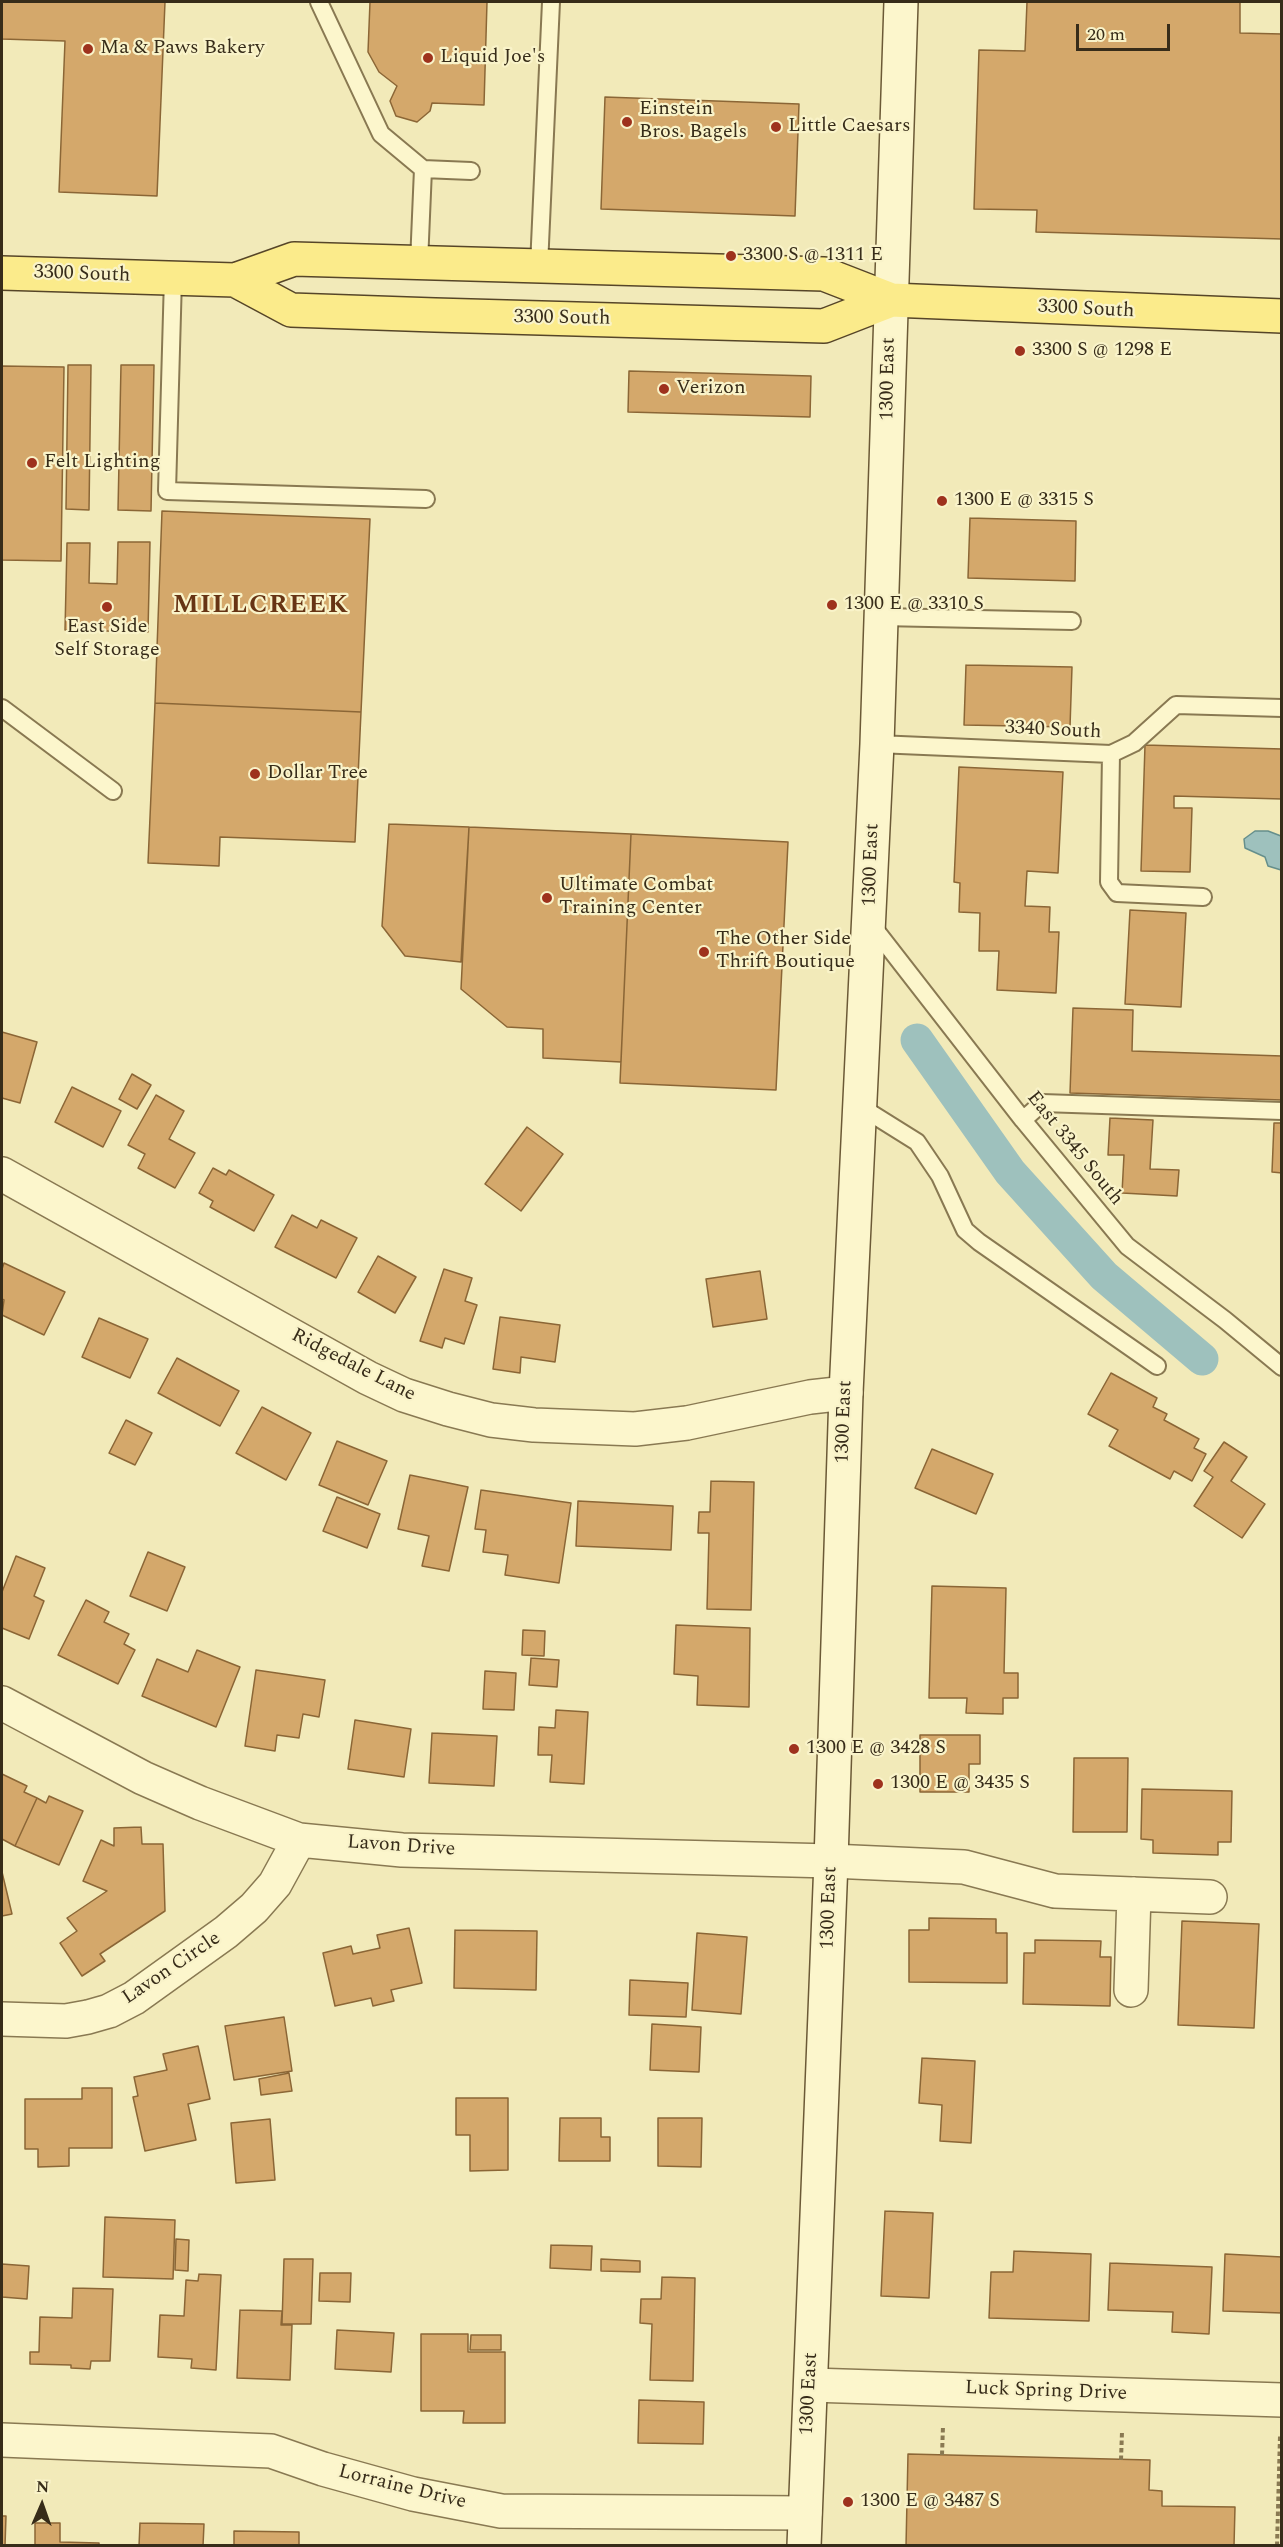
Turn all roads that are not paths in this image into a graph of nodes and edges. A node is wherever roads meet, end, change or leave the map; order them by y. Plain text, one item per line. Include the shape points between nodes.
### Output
1 (319, 2) edge
2 (551, 2) edge
3 (901, 2) edge
4 (423, 170) junction
5 (471, 171) dead end
6 (419, 263) junction
7 (539, 266) junction
8 (2, 273) edge
9 (173, 278) junction
10 (235, 280) junction
11 (891, 300) junction
12 (1281, 316) edge
13 (426, 499) dead end
14 (881, 618) junction
15 (1072, 621) dead end
16 (2, 708) edge
17 (1281, 708) edge
18 (877, 744) junction
19 (1112, 754) junction
20 (113, 791) dead end
21 (1203, 897) dead end
22 (870, 922) junction
23 (861, 1107) junction
24 (1281, 1111) edge
25 (1023, 1120) junction
26 (2, 1174) edge
27 (1157, 1366) dead end
28 (1281, 1367) edge
29 (846, 1393) junction
30 (2, 1703) edge
31 (299, 1840) junction
32 (831, 1861) junction
33 (1134, 1894) junction
34 (1210, 1897) dead end
35 (1131, 1990) dead end
36 (2, 2019) edge
37 (811, 2385) junction
38 (1281, 2400) edge
39 (2, 2440) edge
40 (805, 2513) junction
41 (804, 2546) edge

1 - 4 lane via 381,134
2 - 7 lane
3 - 11 street, 1300 East
4 - 5 lane
4 - 6 lane
6 - 7 main road, 3300 South
6 - 10 main road, 3300 South via 294,260
7 - 11 main road, 3300 South via 824,274
8 - 9 main road, 3300 South
9 - 10 main road, 3300 South
9 - 13 lane via 167,491
10 - 11 main road, 3300 South via 291,310 435,315 824,326
11 - 12 main road, 3300 South
11 - 14 street, 1300 East
14 - 15 lane
14 - 18 street, 1300 East
16 - 20 lane
17 - 19 lane, 3340 South via 1176,705 1134,743
18 - 19 lane, 3340 South
18 - 22 street, 1300 East
19 - 21 lane via 1109,882 1117,893
22 - 23 street, 1300 East
22 - 25 lane, East 3345 South
23 - 27 lane via 917,1142 972,1236
23 - 29 street, 1300 East
24 - 25 lane via 1042,1103
25 - 28 lane, East 3345 South via 1127,1246
26 - 29 street, Ridgedale Lane via 368,1378 448,1409 534,1425 635,1429
29 - 32 street, 1300 East
30 - 31 street, Lavon Drive via 143,1778
31 - 32 street, Lavon Drive via 402,1850
31 - 36 street, Lavon Circle via 275,1884 254,1908 134,1998 109,2011 77,2019
32 - 33 street, Lavon Drive via 964,1868 1036,1888
32 - 37 street, 1300 East
33 - 34 street, Lavon Drive
33 - 35 street
37 - 38 street, Luck Spring Drive
37 - 40 street, 1300 East
39 - 40 street, Lorraine Drive via 271,2451 413,2494 501,2511
40 - 41 street, 1300 East

